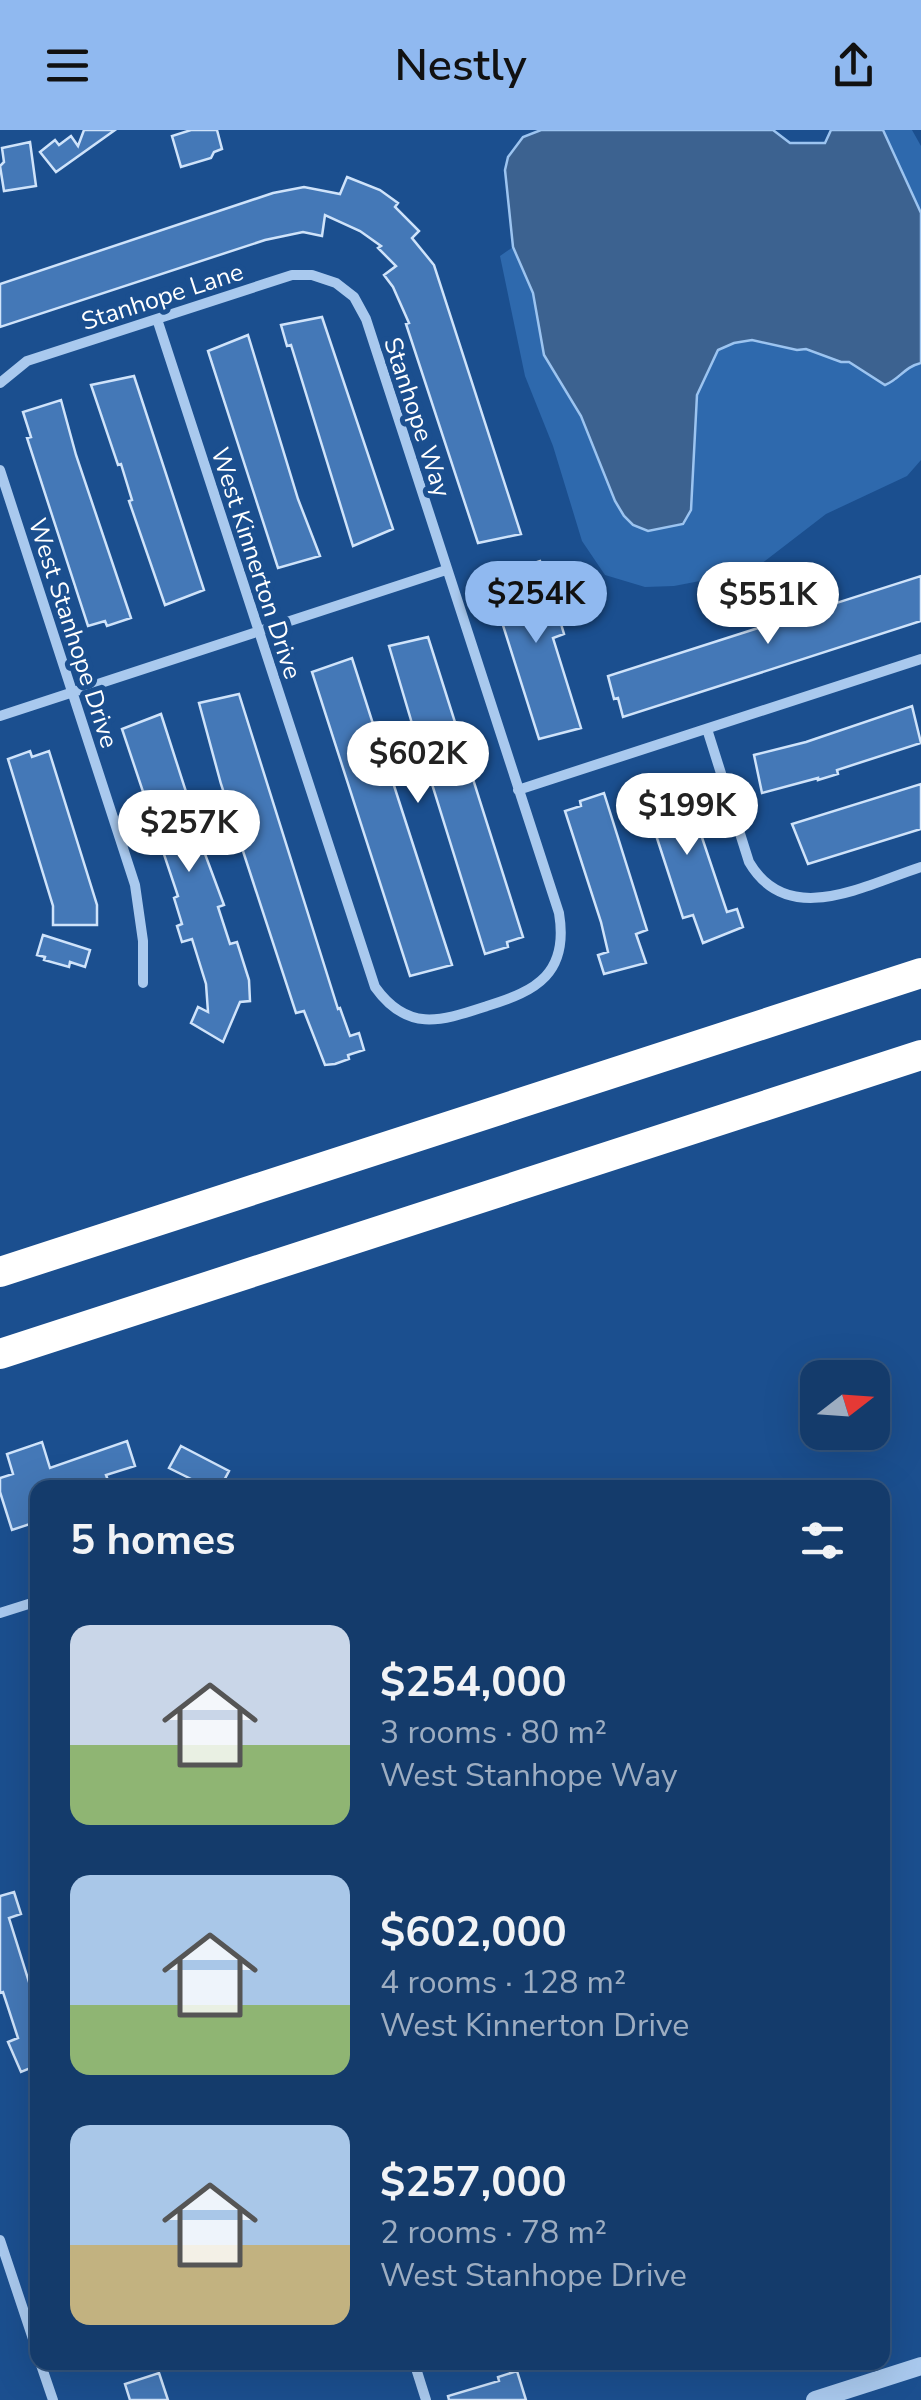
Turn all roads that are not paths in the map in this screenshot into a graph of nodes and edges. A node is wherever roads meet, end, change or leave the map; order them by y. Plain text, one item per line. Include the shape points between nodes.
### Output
1 (338, 284) joint
2 (157, 319) junction
3 (2, 381) edge
4 (0, 470) edge
5 (446, 570) junction
6 (259, 632) junction
7 (921, 660) edge
8 (71, 692) junction
9 (0, 716) edge
10 (707, 729) junction
11 (518, 790) junction
12 (921, 867) edge
13 (921, 974) edge
14 (142, 982) dead end
15 (921, 1056) edge
16 (0, 1272) edge
17 (0, 1354) edge
18 (30, 1604) edge
19 (0, 1613) edge
20 (0, 2240) edge
21 (30, 2330) edge
22 (921, 2366) edge
23 (43, 2370) edge
24 (417, 2370) edge
25 (53, 2400) edge
26 (426, 2400) edge
27 (816, 2400) edge

1 - 2 street, Stanhope Lane via 292,276
1 - 5 street, Stanhope Way via 366,319
2 - 3 street, Stanhope Lane via 27,361
2 - 6 street, West Kinnerton Drive
4 - 8 street, West Stanhope Drive
5 - 6 street
5 - 11 street, Stanhope Way
6 - 8 street
6 - 11 street, West Kinnerton Drive via 375,987 400,1012 444,1019 521,995 538,986 560,952 559,913
7 - 10 street
8 - 9 street
8 - 14 street, West Stanhope Drive via 136,884
10 - 11 street
10 - 12 street via 749,862 774,890 816,900
13 - 16 highway
15 - 17 highway
18 - 19 street
20 - 21 street
22 - 27 street
23 - 25 street
24 - 26 street

